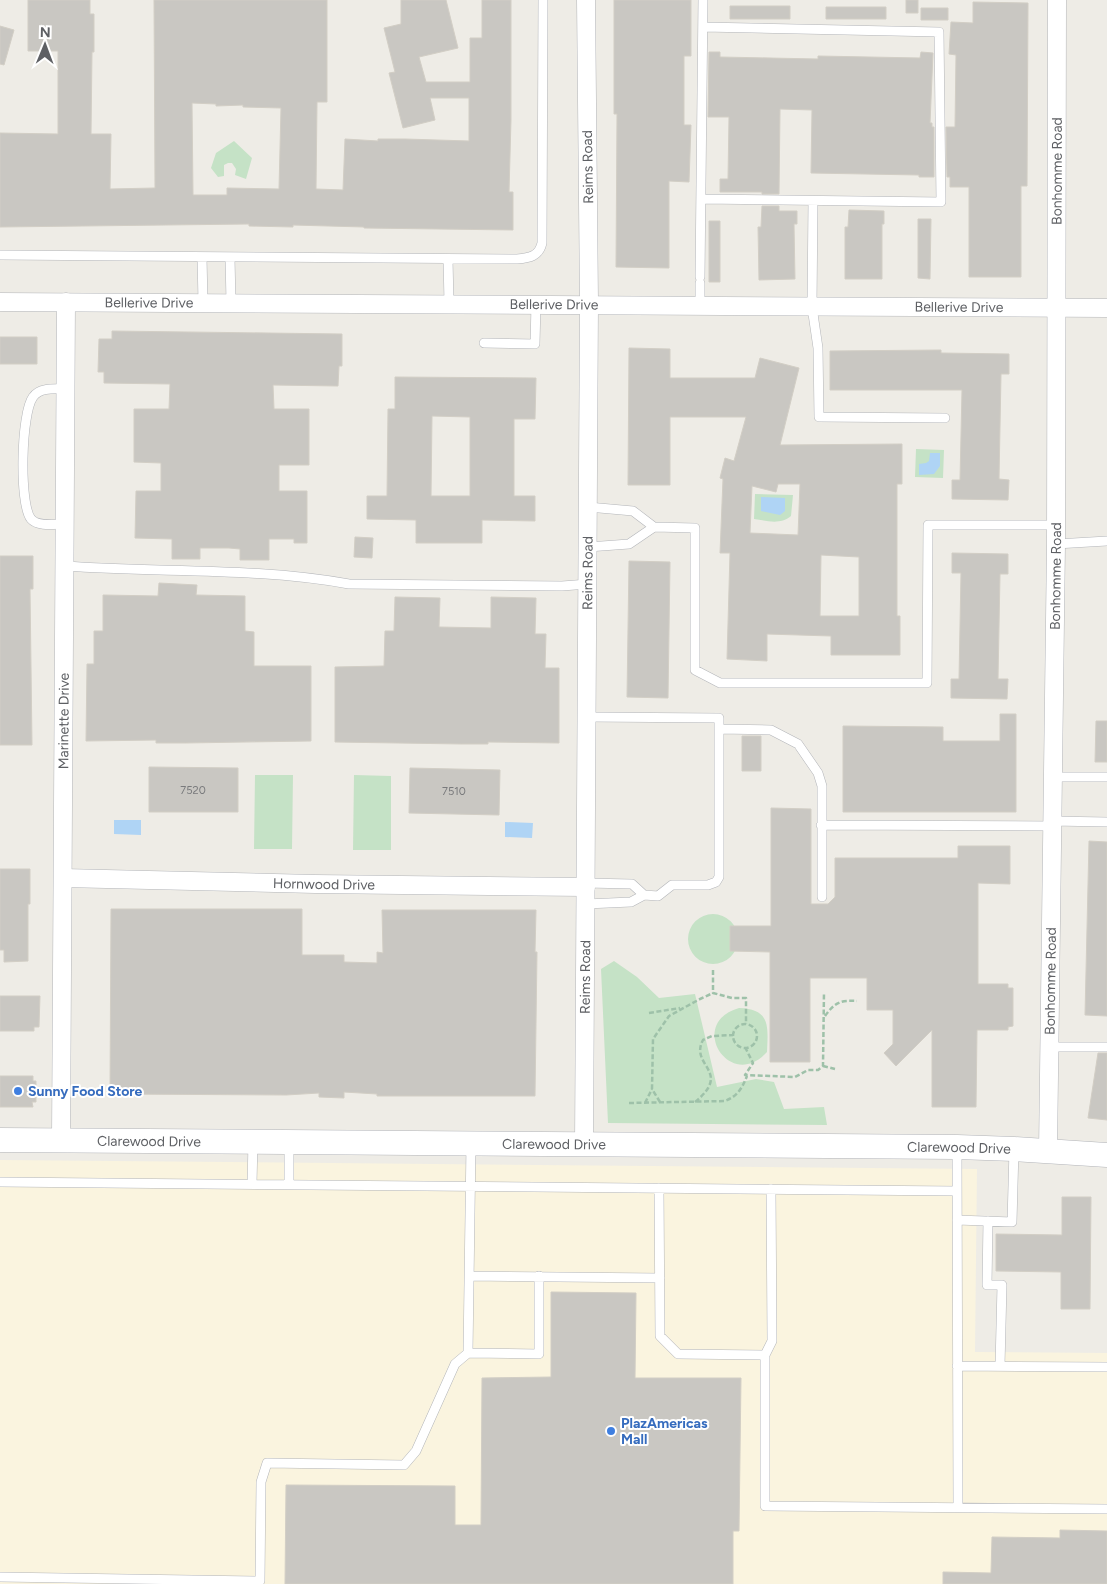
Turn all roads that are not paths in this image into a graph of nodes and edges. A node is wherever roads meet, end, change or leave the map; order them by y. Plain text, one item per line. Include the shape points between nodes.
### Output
1 (543, 0) edge
2 (586, 0) edge
3 (703, 0) edge
4 (1057, 0) edge
5 (702, 27) junction
6 (701, 200) junction
7 (813, 201) junction
8 (0, 255) edge
9 (202, 257) junction
10 (230, 258) junction
11 (448, 259) junction
12 (0, 302) edge
13 (66, 302) junction
14 (203, 302) junction
15 (231, 302) junction
16 (448, 303) junction
17 (589, 303) junction
18 (536, 304) junction
19 (700, 305) junction
20 (812, 307) junction
21 (1057, 307) junction
22 (1107, 308) edge
23 (484, 343) dead end
24 (66, 389) junction
25 (945, 418) dead end
26 (588, 507) junction
27 (65, 524) junction
28 (1056, 525) junction
29 (654, 527) junction
30 (1107, 541) edge
31 (1056, 544) junction
32 (588, 546) junction
33 (65, 566) junction
34 (588, 584) junction
35 (587, 717) junction
36 (719, 730) junction
37 (1054, 777) junction
38 (1107, 777) edge
39 (1107, 822) edge
40 (1052, 823) junction
41 (821, 825) junction
42 (63, 878) junction
43 (586, 885) junction
44 (644, 894) junction
45 (822, 897) dead end
46 (586, 904) junction
47 (1107, 1046) edge
48 (1049, 1047) junction
49 (0, 1140) edge
50 (61, 1140) junction
51 (253, 1142) junction
52 (289, 1142) junction
53 (471, 1144) junction
54 (584, 1145) junction
55 (957, 1147) junction
56 (1014, 1149) junction
57 (1048, 1151) junction
58 (1107, 1155) edge
59 (0, 1182) edge
60 (252, 1184) junction
61 (289, 1184) junction
62 (471, 1186) junction
63 (659, 1188) junction
64 (771, 1189) junction
65 (957, 1191) junction
66 (957, 1220) junction
67 (988, 1221) junction
68 (470, 1276) junction
69 (539, 1276) junction
70 (660, 1278) junction
71 (468, 1354) junction
72 (765, 1355) junction
73 (957, 1366) junction
74 (1000, 1366) junction
75 (1107, 1367) edge
76 (958, 1507) junction
77 (1107, 1509) edge
78 (0, 1578) edge

1 - 11 lane via 540,249 532,257 517,259
2 - 17 street, Reims Road
3 - 5 lane
4 - 21 street, Bonhomme Road
5 - 6 lane
5 - 7 lane via 939,32 941,202
6 - 7 lane
6 - 19 lane
7 - 20 lane
8 - 9 lane
9 - 10 lane
9 - 14 lane
10 - 11 lane
10 - 15 lane
11 - 16 lane
12 - 13 street, Bellerive Drive
13 - 14 street, Bellerive Drive
13 - 24 street, Marinette Drive
14 - 15 street, Bellerive Drive
15 - 16 street, Bellerive Drive
16 - 18 street, Bellerive Drive
17 - 18 street, Bellerive Drive
17 - 19 street, Bellerive Drive
17 - 26 street, Reims Road
18 - 23 lane via 535,344
19 - 20 street, Bellerive Drive
20 - 21 street, Bellerive Drive
20 - 25 lane via 818,348 819,417
21 - 22 street, Bellerive Drive
21 - 28 street, Bonhomme Road
24 - 27 street, Marinette Drive
24 - 27 lane via 45,390 32,397 25,424 23,479 25,504 32,519 37,523
26 - 29 lane via 633,512
26 - 32 street, Reims Road
27 - 33 street, Marinette Drive
28 - 29 lane via 928,524 927,684 720,683 695,670 695,528
28 - 31 street, Bonhomme Road
29 - 32 lane via 629,544
30 - 31 lane
31 - 37 street, Bonhomme Road
32 - 34 street, Reims Road
33 - 34 lane via 274,574 350,584
33 - 42 street, Marinette Drive
34 - 35 street, Reims Road
35 - 36 lane via 719,718
35 - 43 street, Reims Road
36 - 41 lane via 771,730 798,744 818,773 822,786
36 - 44 lane via 719,877 708,885 672,885 658,896
37 - 38 lane
37 - 40 street, Bonhomme Road
39 - 40 lane
40 - 41 lane
40 - 48 street, Bonhomme Road
41 - 45 lane
42 - 43 street, Hornwood Drive via 315,884
42 - 50 street, Marinette Drive
43 - 44 lane via 632,884
43 - 46 street, Reims Road
44 - 46 lane via 631,902
46 - 54 street, Reims Road
47 - 48 lane
48 - 57 street, Bonhomme Road
49 - 50 street, Clarewood Drive
50 - 51 street, Clarewood Drive
51 - 52 street, Clarewood Drive
51 - 60 lane
52 - 53 street, Clarewood Drive
52 - 61 lane
53 - 54 street, Clarewood Drive
53 - 62 lane
54 - 55 street, Clarewood Drive
55 - 56 street, Clarewood Drive
55 - 65 lane
56 - 57 street, Clarewood Drive
56 - 67 lane via 1012,1222
57 - 58 street, Clarewood Drive
59 - 60 lane
60 - 61 lane
61 - 62 lane
62 - 63 lane
62 - 68 lane
63 - 64 lane
63 - 70 lane
64 - 65 lane
64 - 72 lane via 772,1342
65 - 66 lane
66 - 67 lane
66 - 73 lane
67 - 74 lane via 987,1285 1002,1285
68 - 69 lane
68 - 71 lane
69 - 70 lane
69 - 71 lane via 539,1354
70 - 72 lane via 660,1336 678,1354
71 - 78 lane via 455,1364 416,1451 404,1464 267,1463 261,1482 260,1581
72 - 76 lane via 765,1506
73 - 74 lane
73 - 76 lane
74 - 75 lane
76 - 77 lane

